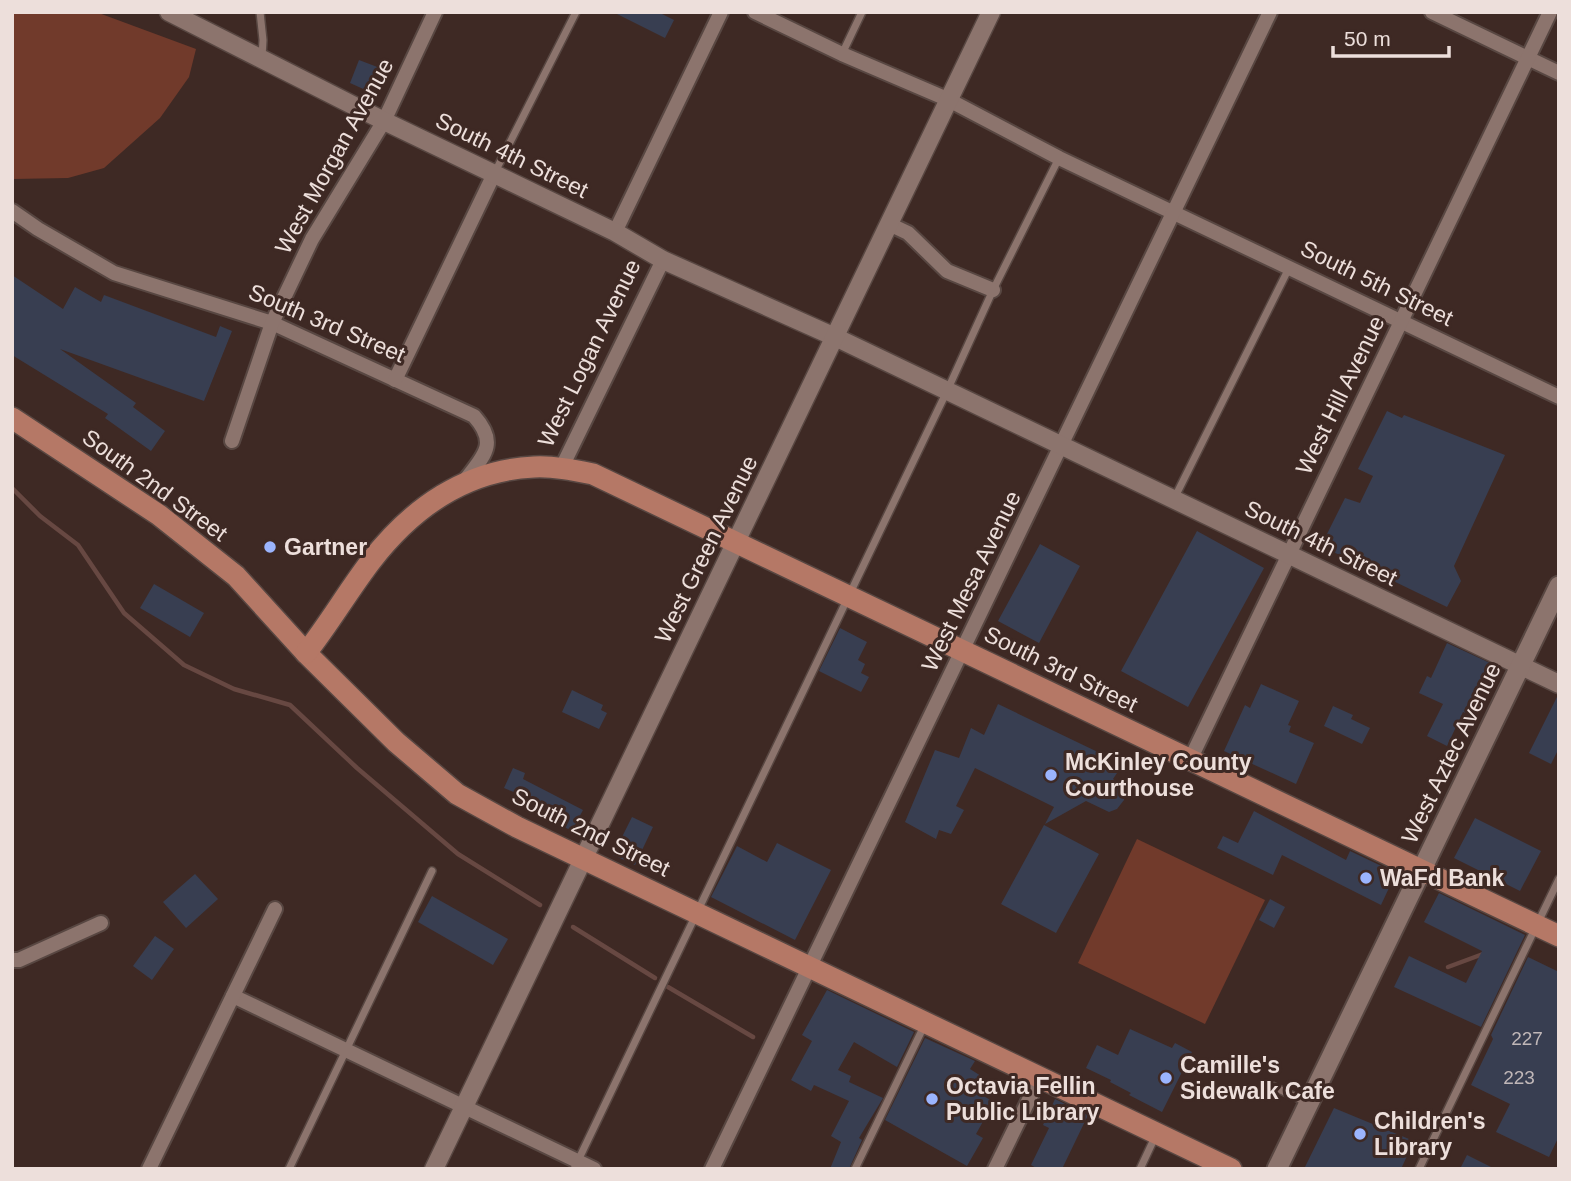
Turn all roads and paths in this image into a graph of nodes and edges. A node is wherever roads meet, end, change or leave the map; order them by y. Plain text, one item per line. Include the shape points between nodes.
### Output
1 (169, 12) edge
2 (260, 12) edge
3 (435, 12) edge
4 (576, 12) edge
5 (721, 12) edge
6 (755, 12) edge
7 (862, 12) edge
8 (991, 12) edge
9 (1270, 12) edge
10 (1432, 12) edge
11 (1550, 12) edge
12 (842, 54) junction
13 (262, 58) junction
14 (1528, 58) junction
15 (1559, 73) edge
16 (947, 99) junction
17 (384, 121) junction
18 (1059, 158) junction
19 (494, 174) junction
20 (12, 211) edge
21 (1174, 213) junction
22 (890, 224) junction
23 (615, 232) junction
24 (663, 260) junction
25 (1289, 268) junction
26 (993, 290) junction
27 (1401, 322) junction
28 (272, 323) junction
29 (835, 337) junction
30 (395, 380) junction
31 (947, 391) junction
32 (1559, 397) edge
33 (12, 418) edge
34 (232, 442) dead end
35 (1061, 446) junction
36 (535, 467) joint
37 (562, 469) junction
38 (463, 483) junction
39 (1174, 500) junction
40 (736, 542) junction
41 (1289, 554) junction
42 (1559, 586) edge
43 (847, 596) junction
44 (962, 651) junction
45 (306, 653) junction
46 (1520, 665) junction
47 (1559, 684) edge
48 (1190, 760) junction
49 (583, 859) junction
50 (432, 871) dead end
51 (1421, 871) junction
52 (1559, 879) edge
53 (275, 909) dead end
54 (697, 913) junction
55 (101, 923) dead end
56 (1537, 926) junction
57 (1559, 936) edge
58 (12, 960) edge
59 (810, 967) junction
60 (233, 996) junction
61 (926, 1023) junction
62 (346, 1050) junction
63 (1040, 1077) junction
64 (1268, 1084) dead end
65 (1309, 1104) junction
66 (464, 1106) junction
67 (1157, 1133) junction
68 (576, 1165) edge
69 (149, 1169) edge
70 (289, 1169) edge
71 (434, 1169) edge
72 (594, 1169) edge
73 (712, 1169) edge
74 (855, 1169) edge
75 (995, 1169) edge
76 (1140, 1169) edge
77 (1231, 1169) edge
78 (1277, 1169) edge
79 (1419, 1169) edge

1 - 13 street, South 4th Street
2 - 13 lane
3 - 17 street, West Morgan Avenue
4 - 19 lane
5 - 23 street, West Logan Avenue
6 - 12 street
7 - 12 lane
8 - 16 street, West Green Avenue
9 - 21 street, West Mesa Avenue
10 - 14 street
11 - 14 street, West Hill Avenue
12 - 16 street
13 - 17 street, South 4th Street
14 - 15 street
14 - 27 street, West Hill Avenue
16 - 18 street
16 - 22 street, West Green Avenue
17 - 19 street, South 4th Street
17 - 28 street, West Morgan Avenue via 312,239
18 - 21 street
18 - 26 lane
19 - 23 street, South 4th Street
19 - 30 street
20 - 28 street, South 3rd Street via 114,273
21 - 25 street, South 5th Street
21 - 35 street, West Mesa Avenue
22 - 26 street via 908,233 947,271
22 - 29 street, West Green Avenue
23 - 24 street, South 4th Street
24 - 29 street, South 4th Street
24 - 37 street, West Logan Avenue
25 - 27 street, South 5th Street
25 - 39 lane
26 - 31 lane
27 - 32 street, South 5th Street
27 - 41 street, West Hill Avenue
28 - 30 street, South 3rd Street
28 - 34 street, West Morgan Avenue
29 - 31 street
29 - 40 street, West Green Avenue
30 - 38 street, South 3rd Street via 474,416 484,428 487,447
31 - 35 street
31 - 43 lane
33 - 45 main road, South 2nd Street via 159,516 236,576
35 - 39 street, South 4th Street
35 - 44 street, West Mesa Avenue
36 - 37 main road, South 3rd Street
36 - 38 main road, West Logan Avenue
37 - 40 main road, South 3rd Street via 593,474
38 - 45 main road, West Logan Avenue via 435,498 400,527
39 - 41 street, South 4th Street
40 - 43 main road, South 3rd Street
40 - 49 street, West Green Avenue
41 - 46 street, South 4th Street
41 - 48 street, West Hill Avenue
42 - 46 main road, West Aztec Avenue
43 - 44 main road, South 3rd Street
43 - 54 lane
44 - 48 main road, South 3rd Street
44 - 59 street, West Mesa Avenue
45 - 49 main road, South 2nd Street via 396,742 457,794
46 - 47 street, South 4th Street
46 - 51 main road, West Aztec Avenue
48 - 51 main road, South 3rd Street
49 - 54 main road, South 2nd Street
49 - 66 street, West Green Avenue
50 - 62 lane
51 - 56 main road, South 3rd Street
51 - 65 main road, West Aztec Avenue
52 - 56 lane
53 - 60 street
54 - 59 main road, South 2nd Street
54 - 68 lane
55 - 58 street
56 - 57 main road, South 3rd Street
56 - 79 lane
59 - 61 main road, South 2nd Street
59 - 73 street, West Mesa Avenue
60 - 62 street
60 - 69 street
61 - 63 main road, South 2nd Street
61 - 74 lane
62 - 66 street
62 - 70 lane
63 - 67 main road, South 2nd Street
63 - 75 street
64 - 65 lane
65 - 78 main road, West Aztec Avenue
66 - 68 street
66 - 71 street, West Green Avenue
67 - 76 lane
67 - 77 main road, South 2nd Street
68 - 72 street

